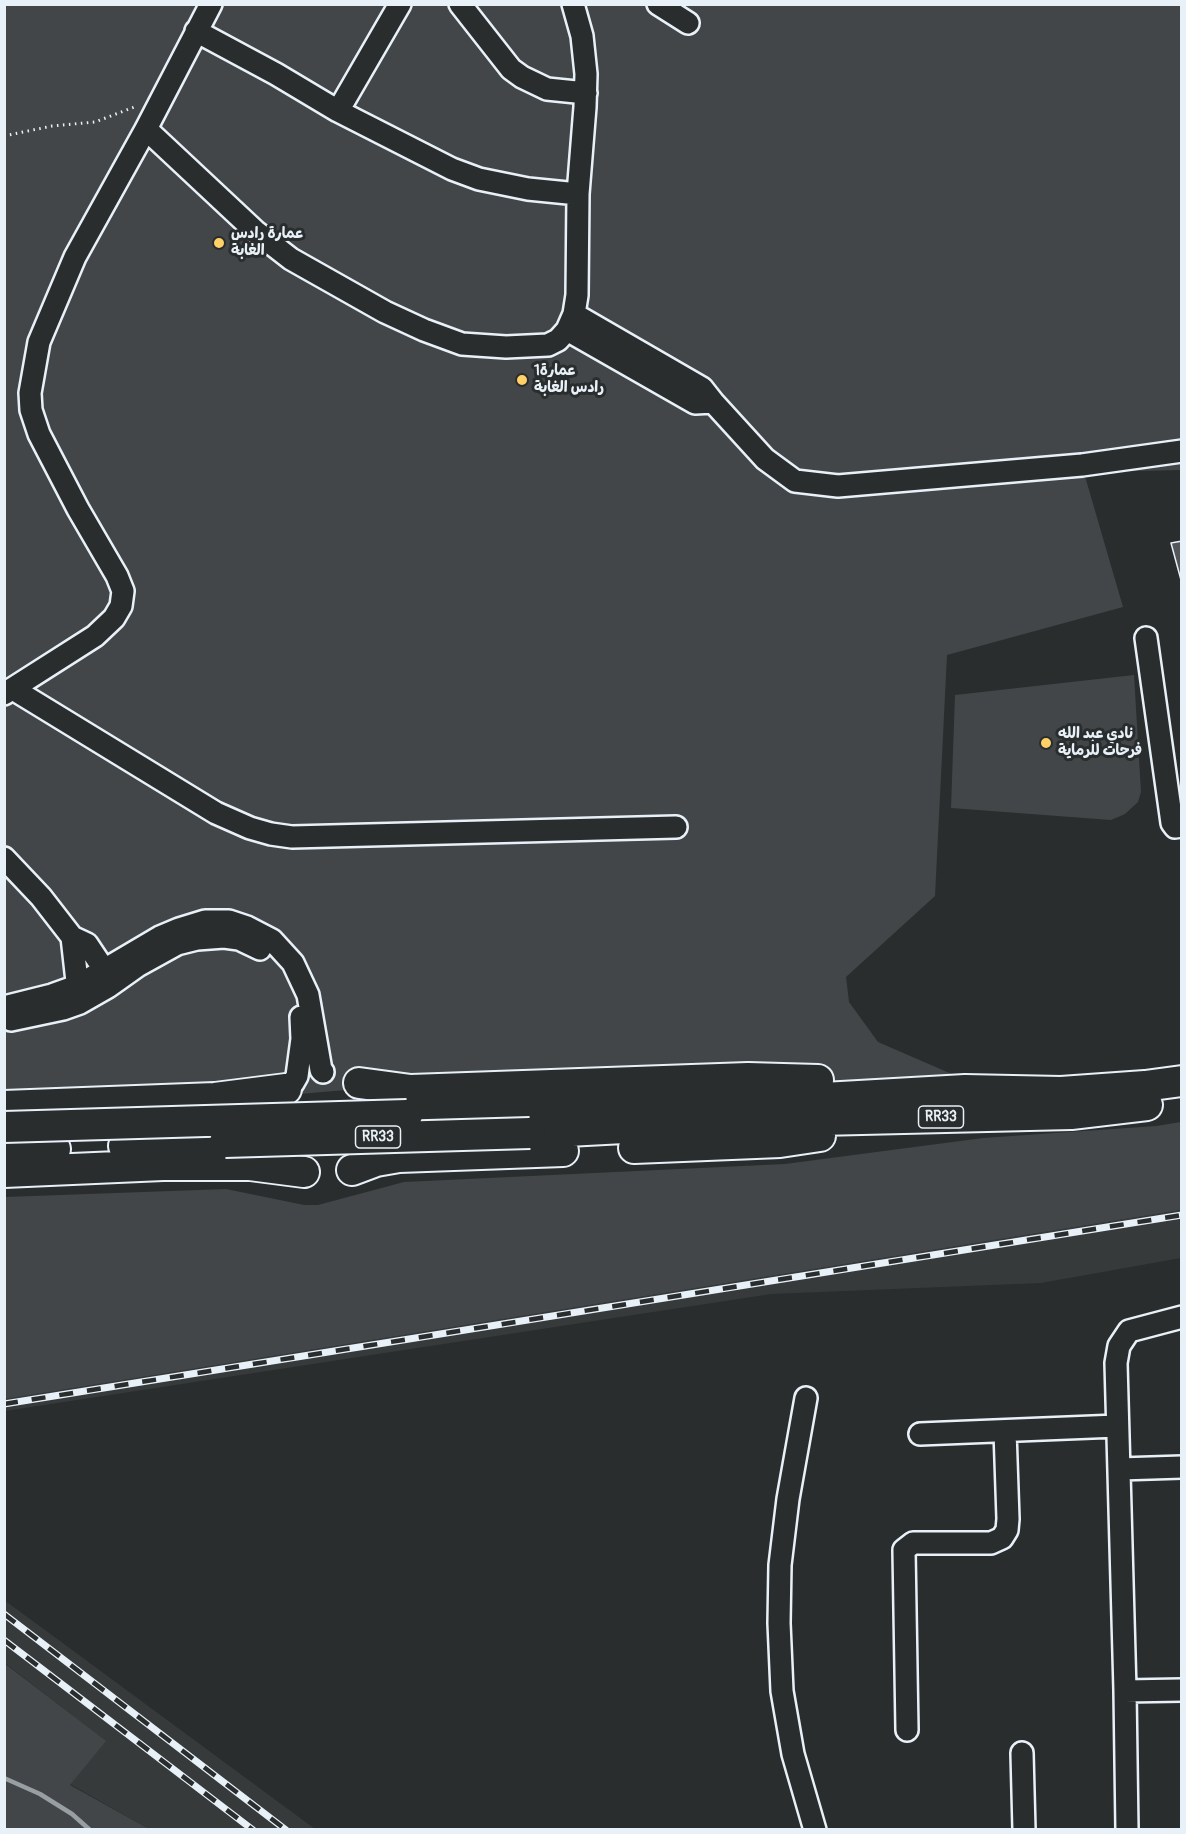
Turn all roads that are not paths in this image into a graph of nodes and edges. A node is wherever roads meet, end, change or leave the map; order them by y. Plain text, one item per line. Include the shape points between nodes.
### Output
1 (211, 4) edge
2 (400, 4) edge
3 (460, 4) edge
4 (573, 4) edge
5 (658, 4) edge
6 (688, 23) dead end
7 (196, 31) junction
8 (586, 93) junction
9 (338, 111) junction
10 (146, 129) junction
11 (578, 194) junction
12 (570, 322) junction
13 (1182, 451) edge
14 (1146, 638) dead end
15 (9, 692) edge
16 (1182, 826) edge
17 (676, 827) dead end
18 (4, 858) edge
19 (72, 937) junction
20 (105, 979) junction
21 (79, 994) junction
22 (4, 1007) edge
23 (4, 1021) edge
24 (323, 1071) junction
25 (1182, 1081) edge
26 (359, 1083) junction
27 (290, 1086) junction
28 (964, 1090) junction
29 (1182, 1101) edge
30 (4, 1106) edge
31 (736, 1113) junction
32 (934, 1117) junction
33 (4, 1127) edge
34 (4, 1151) edge
35 (4, 1172) edge
36 (328, 1174) junction
37 (1182, 1317) edge
38 (806, 1398) dead end
39 (1117, 1426) junction
40 (1005, 1431) junction
41 (920, 1434) dead end
42 (1182, 1467) edge
43 (1120, 1469) junction
44 (1182, 1690) edge
45 (1125, 1691) junction
46 (907, 1730) dead end
47 (1022, 1753) dead end
48 (815, 1830) edge
49 (1023, 1830) edge
50 (1127, 1830) edge

1 - 7 street
2 - 9 street
3 - 8 street via 522,77 547,88
4 - 8 street via 582,36
5 - 6 street
7 - 9 street
7 - 10 street
8 - 11 street
9 - 11 street via 414,152 470,176 528,189
10 - 12 street via 282,252 415,326 462,344 506,347 548,345 558,340
10 - 15 street via 75,257 54,304 39,342 30,393 39,435 117,576 123,591 121,606 95,636
11 - 12 street via 578,275
12 - 13 street via 695,404 713,402 765,459 795,481 838,486 1070,466
14 - 16 street via 1172,823
15 - 17 street via 216,813 271,834 292,837
18 - 19 street
19 - 20 street via 87,944
19 - 21 street
20 - 21 street
20 - 24 street via 160,937 194,924 229,921 247,927 272,940 299,974 308,995
20 - 27 street via 177,944 196,939 224,937 253,945 280,966 297,995 303,1028 297,1076
21 - 22 street via 52,995
21 - 23 street via 63,1009
24 - 26 street via 342,1074
24 - 27 street
25 - 28 highway, RR33 via 1061,1092
26 - 28 highway via 411,1090 748,1078 917,1081
26 - 36 street via 377,1112 374,1145 365,1160
27 - 30 highway via 215,1098
27 - 36 street via 276,1106 273,1125 277,1145 288,1161
28 - 31 highway, RR33
29 - 32 highway, RR33 via 1071,1114
31 - 32 highway, RR33
31 - 33 highway, RR33, bridge via 588,1106
31 - 34 highway, RR33, bridge via 530,1133
32 - 36 highway via 780,1142 399,1157
35 - 36 highway via 239,1165
37 - 39 street via 1129,1330 1123,1337 1116,1362
38 - 48 street via 780,1565 779,1623 782,1691 793,1754
39 - 40 street
39 - 43 street
40 - 41 street
40 - 46 street via 1008,1519 1002,1538 991,1543 912,1543 904,1550
42 - 43 street
43 - 45 street
44 - 45 street
45 - 50 street
47 - 49 street

